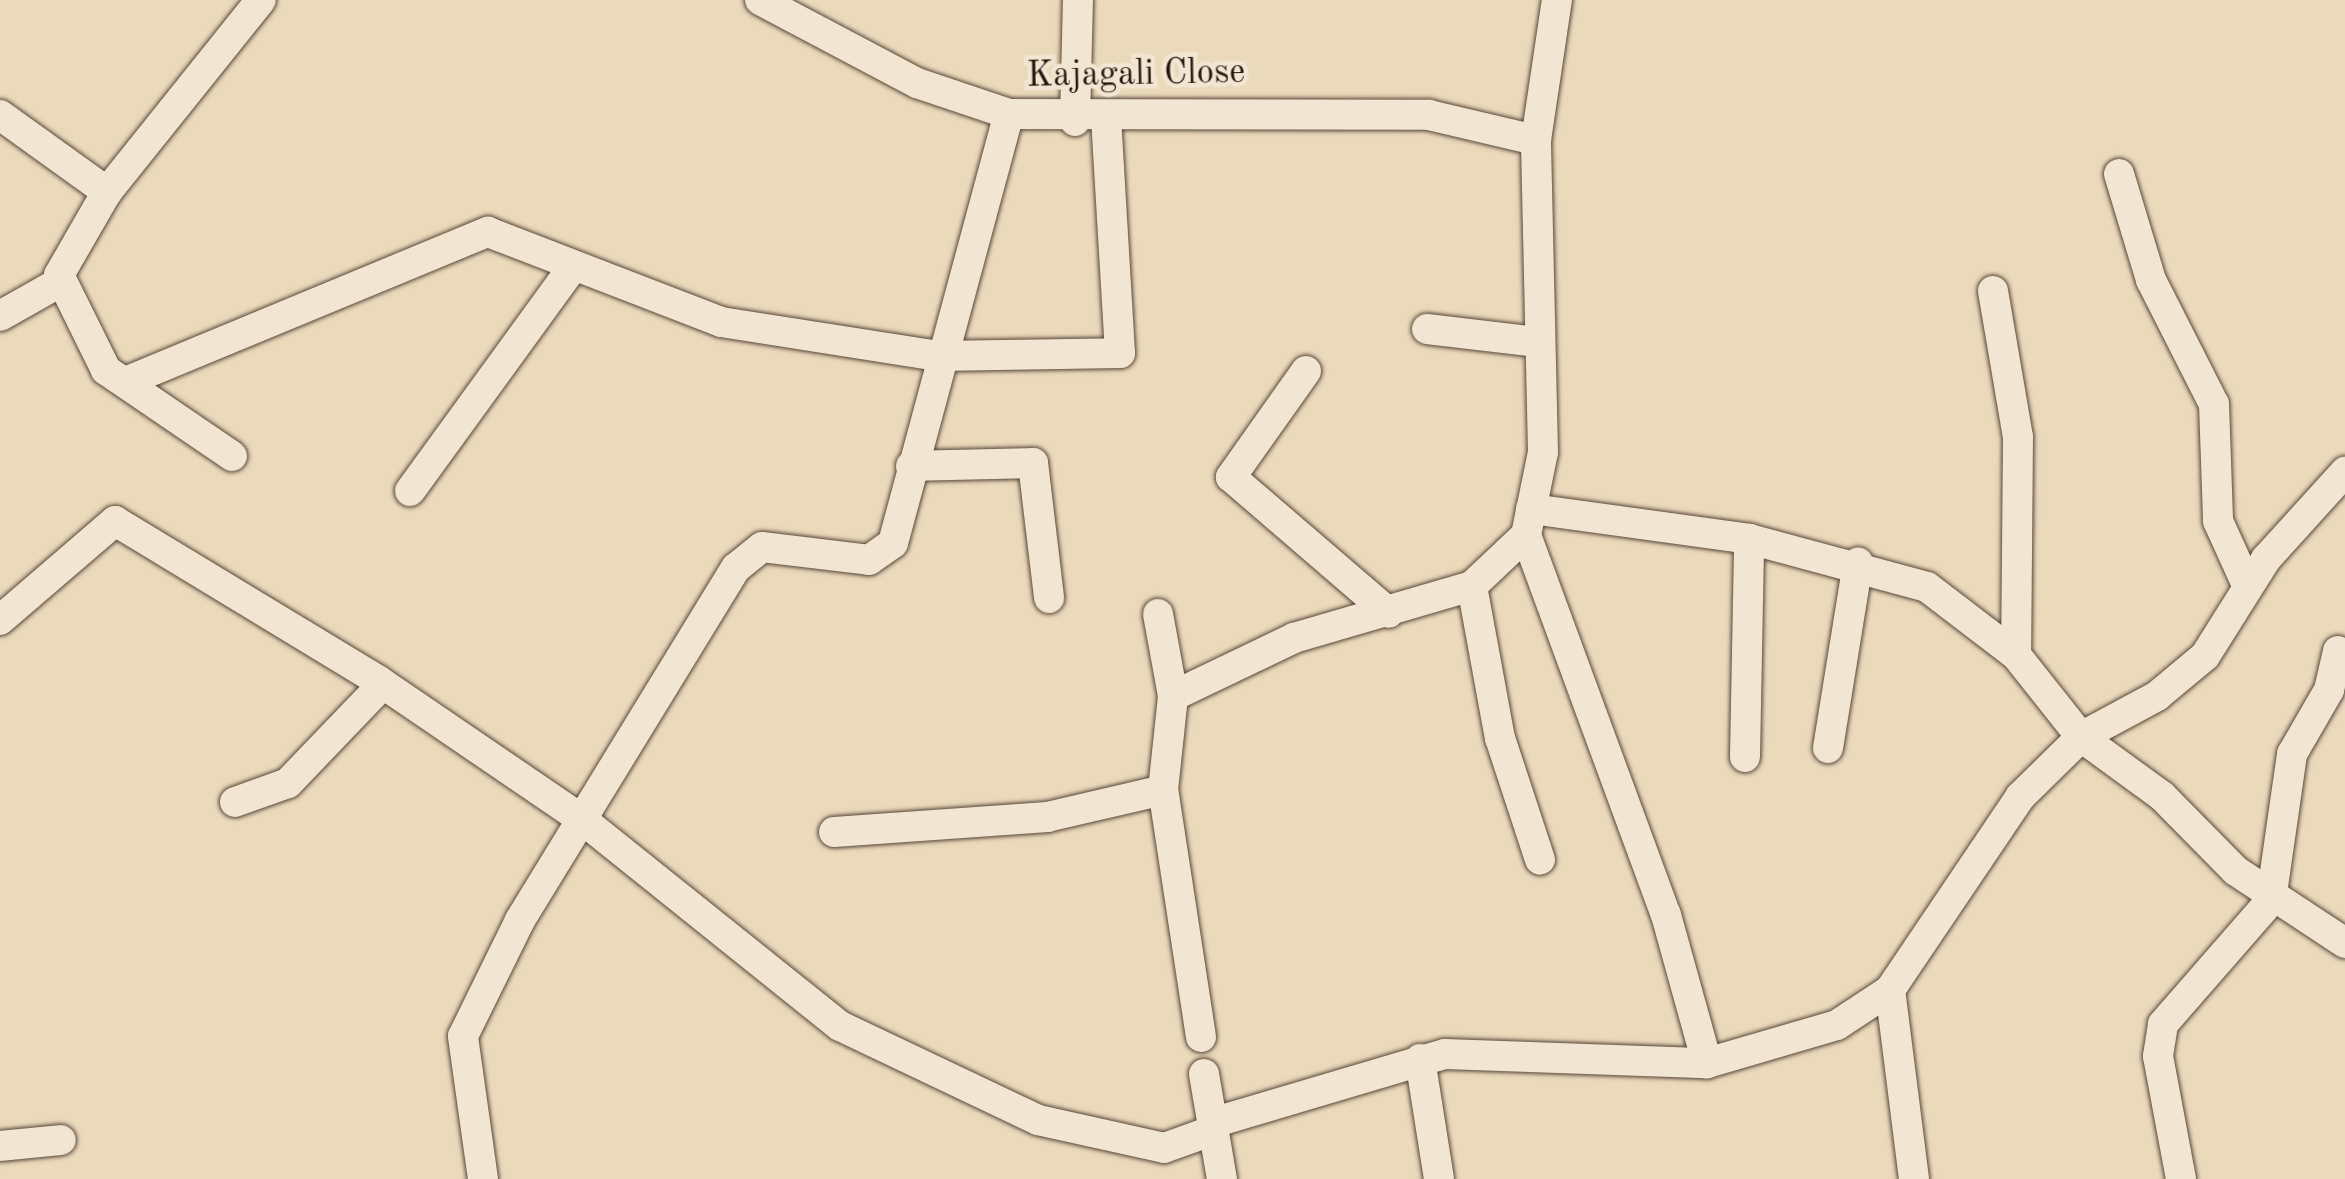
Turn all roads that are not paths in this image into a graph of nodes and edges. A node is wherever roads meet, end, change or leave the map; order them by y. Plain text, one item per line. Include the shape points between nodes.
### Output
1 (261, 0) edge
2 (760, 0) edge
3 (1078, 0) edge
4 (1557, 0) edge
5 (1009, 114) junction
6 (0, 115) edge
7 (1076, 120) junction
8 (1106, 120) junction
9 (1536, 140) junction
10 (2119, 174) dead end
11 (107, 192) junction
12 (571, 270) junction
13 (60, 282) junction
14 (1993, 291) dead end
15 (0, 316) edge
16 (1427, 329) dead end
17 (1538, 342) junction
18 (938, 356) junction
19 (1306, 371) dead end
20 (125, 382) junction
21 (232, 456) dead end
22 (912, 466) junction
23 (2345, 472) edge
24 (410, 491) dead end
25 (1529, 522) junction
26 (1749, 539) junction
27 (1858, 562) junction
28 (1472, 586) junction
29 (2248, 587) junction
30 (1049, 598) dead end
31 (1389, 613) junction
32 (1158, 614) dead end
33 (0, 620) edge
34 (2338, 651) dead end
35 (2016, 655) junction
36 (383, 684) junction
37 (1173, 696) junction
38 (2082, 737) junction
39 (1828, 748) dead end
40 (1746, 757) dead end
41 (1163, 790) junction
42 (234, 802) dead end
43 (584, 821) junction
44 (834, 832) dead end
45 (1540, 860) dead end
46 (2271, 900) junction
47 (2345, 943) edge
48 (1890, 990) junction
49 (1201, 1038) dead end
50 (1420, 1058) junction
51 (1707, 1063) junction
52 (1204, 1074) dead end
53 (1208, 1128) junction
54 (62, 1140) dead end
55 (0, 1146) edge
56 (484, 1179) edge
57 (1222, 1179) edge
58 (1439, 1179) edge
59 (1914, 1179) edge
60 (2181, 1179) edge

1 - 11 street
2 - 5 street, Kajagali Close via 917,83
3 - 7 street
4 - 9 street
5 - 7 street, Kajagali Close
5 - 18 street
6 - 11 street
7 - 8 street, Kajagali Close
8 - 9 street, Kajagali Close via 1282,108 1409,114
8 - 18 street via 1120,353
9 - 17 street
10 - 29 street via 2146,270 2214,404 2218,521
11 - 13 street
12 - 18 street via 721,322
12 - 20 street via 502,233 474,234
12 - 24 street
13 - 15 street
13 - 20 street via 106,370
14 - 35 street via 2018,437
16 - 17 street
17 - 25 street via 1543,452
18 - 22 street
19 - 31 street via 1230,477
20 - 21 street
22 - 30 street via 1032,464
22 - 43 street via 885,555 762,547 747,555
23 - 29 street
25 - 26 street
25 - 28 street
25 - 51 street via 1666,915
26 - 27 street
26 - 40 street
27 - 35 street via 1927,587
27 - 39 street
28 - 31 street
28 - 45 street via 1500,738
29 - 38 street via 2183,678
31 - 37 street via 1294,638
32 - 37 street
33 - 36 street via 115,520
34 - 46 street via 2338,670 2292,754
35 - 38 street
36 - 42 street via 288,784
36 - 43 street
37 - 41 street
38 - 46 street via 2162,796
38 - 48 street via 2020,797
41 - 44 street via 1047,816
41 - 49 street
43 - 53 street via 788,992 896,1057 1083,1132 1164,1148
43 - 56 street via 462,1036
46 - 47 street
46 - 60 street via 2163,1024 2158,1056
48 - 51 street via 1837,1025
48 - 59 street
50 - 51 street via 1498,1050 1639,1068
50 - 53 street
50 - 58 street
52 - 53 street
53 - 57 street
54 - 55 street

